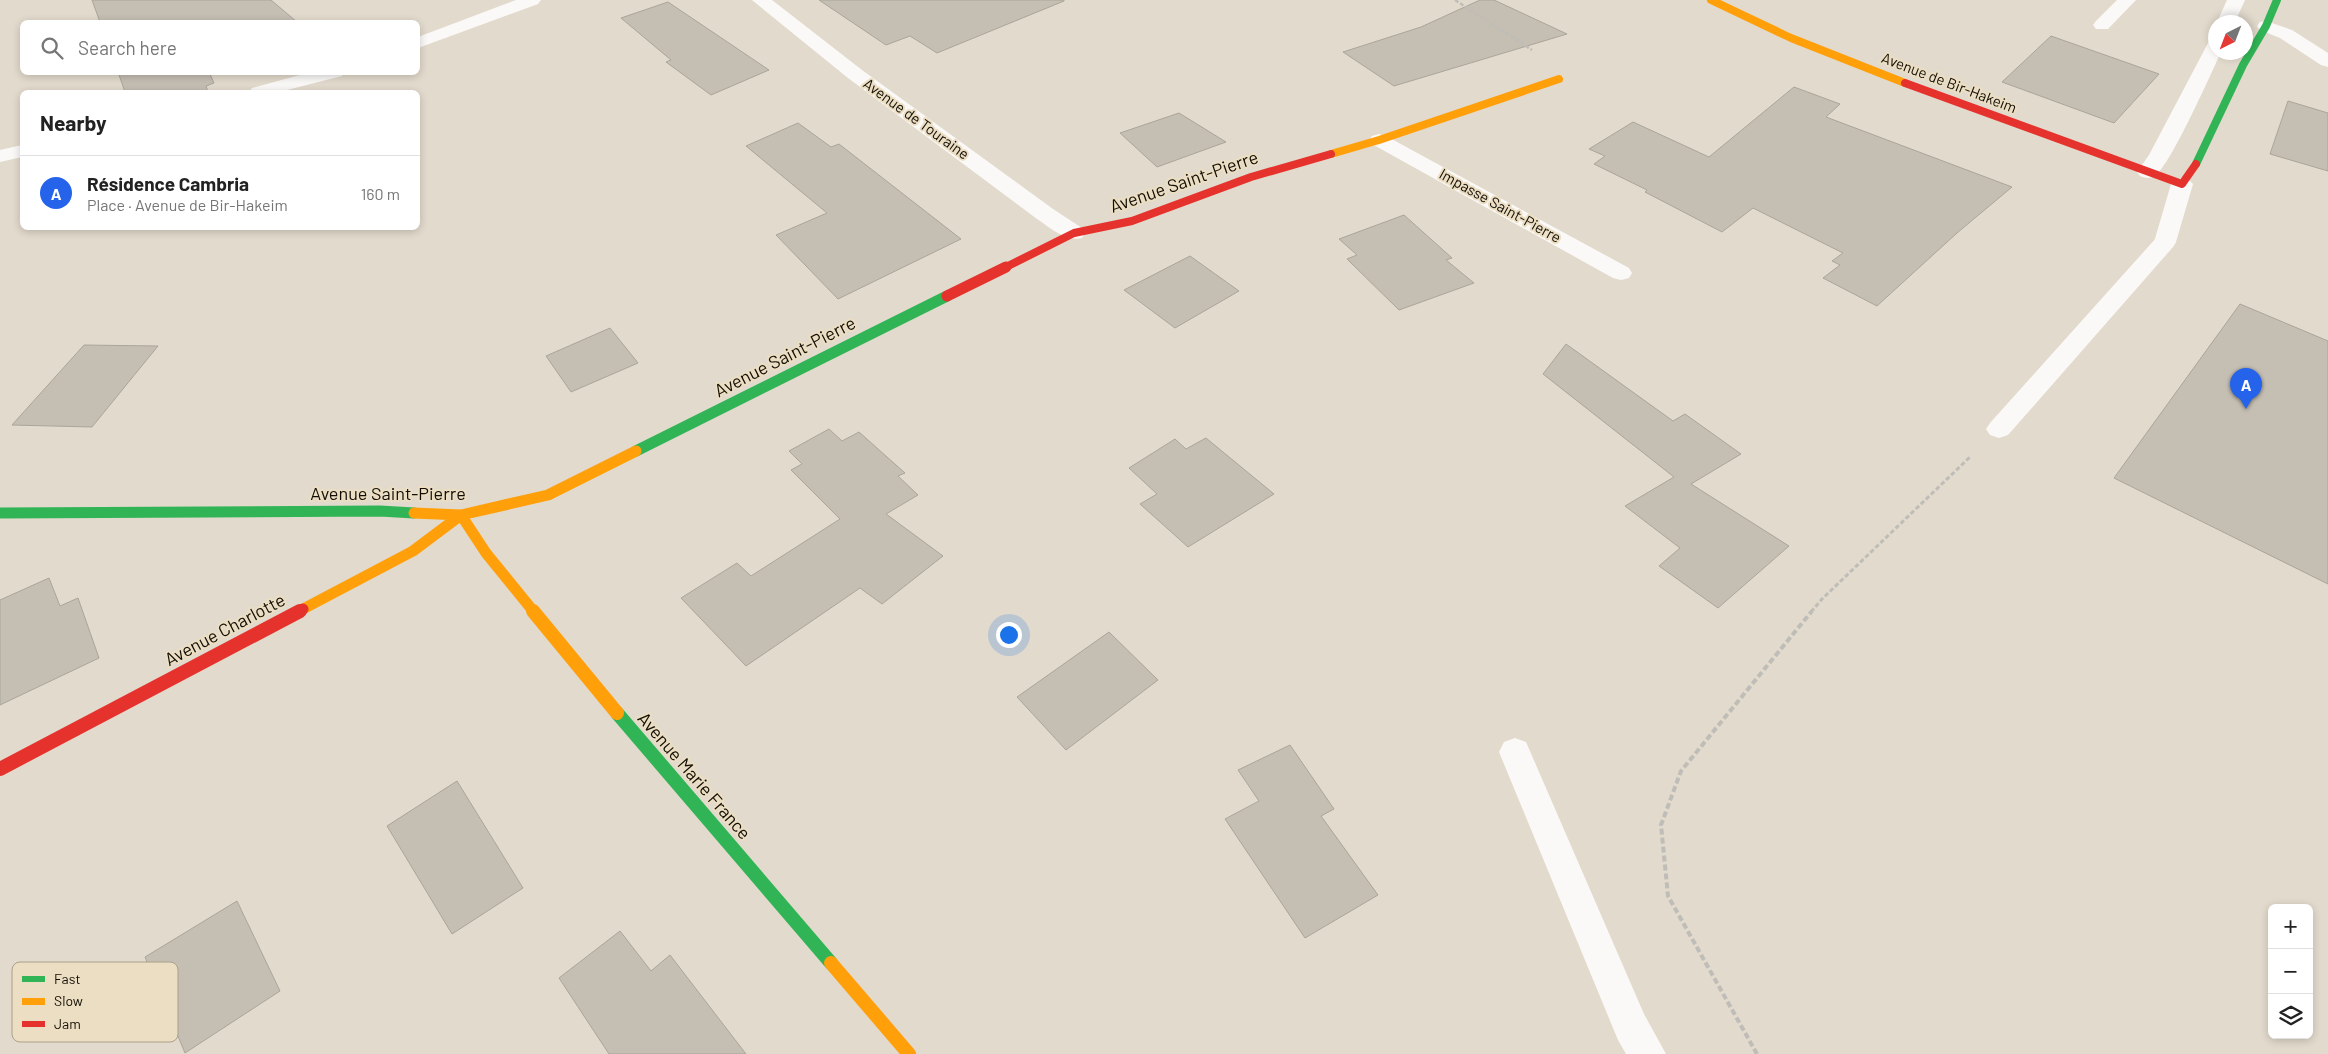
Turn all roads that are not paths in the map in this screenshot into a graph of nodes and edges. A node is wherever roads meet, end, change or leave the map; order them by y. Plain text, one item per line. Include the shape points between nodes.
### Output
1 (532, 0) edge
2 (761, 0) edge
3 (1711, 0) edge
4 (2126, 0) edge
5 (2236, 0) edge
6 (2277, 0) edge
7 (2229, 15) edge
8 (2102, 25) dead end
9 (2266, 26) junction
10 (420, 42) edge
11 (2208, 60) edge
12 (2328, 61) edge
13 (324, 75) edge
14 (1559, 79) road end
15 (267, 90) edge
16 (1379, 140) junction
17 (20, 151) edge
18 (0, 156) edge
19 (2147, 172) junction
20 (2182, 184) junction
21 (1074, 233) junction
22 (1621, 273) dead end
23 (1999, 430) road end
24 (0, 513) edge
25 (461, 515) junction
26 (1515, 752) dead end
27 (0, 769) edge
28 (909, 1054) edge
29 (1648, 1054) edge

1 - 10 street
2 - 21 street, Avenue de Touraine via 863,80
3 - 19 street, Avenue de Bir-Hakeim via 1750,21 1883,74
4 - 8 street
5 - 7 street
6 - 9 street
9 - 12 street via 2286,34
9 - 20 street via 2243,65 2192,172
11 - 19 street
13 - 15 street
14 - 16 street, Avenue Saint-Pierre
16 - 21 street, Avenue Saint-Pierre via 1251,177 1132,221
16 - 22 street, Impasse Saint-Pierre
17 - 18 street
19 - 20 street, Avenue de Bir-Hakeim
20 - 23 street via 2165,242
21 - 25 street, Avenue Saint-Pierre via 548,495
24 - 25 street, Avenue Saint-Pierre via 380,511
25 - 27 street, Avenue Charlotte via 413,551
25 - 28 street, Avenue Marie France via 486,553 597,689
26 - 29 street via 1631,1027

